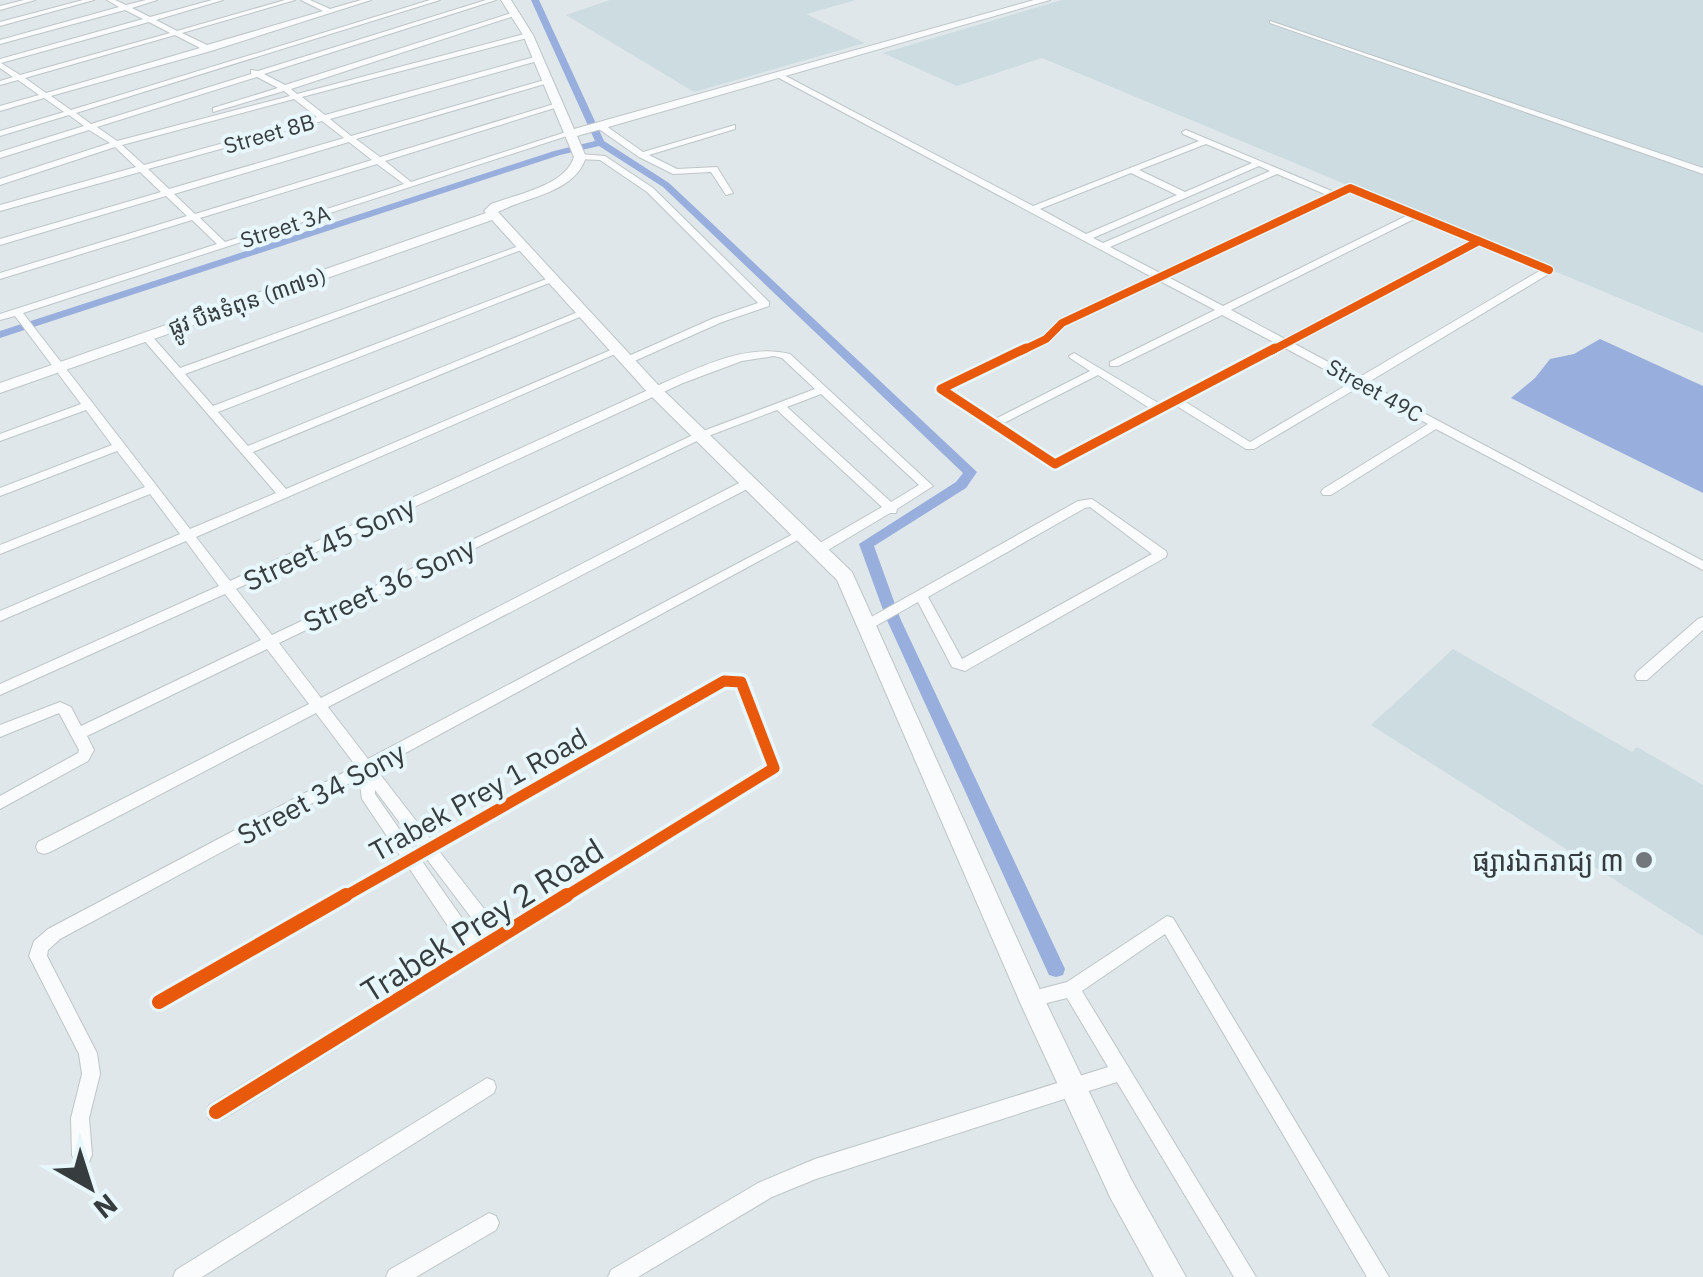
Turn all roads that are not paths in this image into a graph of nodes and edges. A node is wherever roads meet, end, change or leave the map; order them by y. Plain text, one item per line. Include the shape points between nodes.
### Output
1 (32, 0) edge
2 (91, 0) edge
3 (110, 0) edge
4 (154, 0) edge
5 (220, 0) edge
6 (292, 0) edge
7 (304, 0) edge
8 (368, 0) edge
9 (437, 0) edge
10 (493, 0) edge
11 (506, 0) edge
12 (1045, 0) edge
13 (0, 8) edge
14 (126, 8) junction
15 (330, 11) junction
16 (515, 14) junction
17 (149, 19) junction
18 (1272, 22) dead end
19 (0, 24) edge
20 (359, 24) junction
21 (176, 33) junction
22 (384, 34) junction
23 (528, 35) junction
24 (0, 42) edge
25 (412, 47) junction
26 (206, 48) junction
27 (538, 58) junction
28 (234, 62) junction
29 (0, 63) edge
30 (258, 74) junction
31 (780, 75) junction
32 (20, 78) junction
33 (545, 80) junction
34 (0, 83) edge
35 (285, 88) junction
36 (48, 95) junction
37 (296, 97) junction
38 (556, 106) junction
39 (0, 109) edge
40 (72, 112) junction
41 (322, 118) junction
42 (93, 126) junction
43 (594, 126) junction
44 (732, 127) dead end
45 (1186, 132) dead end
46 (0, 134) edge
47 (349, 139) junction
48 (1206, 140) junction
49 (116, 144) junction
50 (575, 147) junction
51 (0, 155) edge
52 (642, 155) junction
53 (378, 161) junction
54 (1259, 163) junction
55 (142, 168) junction
56 (1131, 170) junction
57 (1703, 170) edge
58 (1277, 171) junction
59 (0, 182) edge
60 (410, 185) junction
61 (166, 192) junction
62 (729, 193) dead end
63 (1185, 195) junction
64 (1334, 195) junction
65 (1209, 200) junction
66 (1196, 206) junction
67 (0, 208) edge
68 (1033, 209) junction
69 (1416, 214) junction
70 (494, 215) junction
71 (192, 217) junction
72 (1087, 237) junction
73 (1480, 241) junction
74 (0, 242) edge
75 (224, 246) junction
76 (1104, 246) junction
77 (522, 248) junction
78 (0, 276) edge
79 (1162, 276) junction
80 (552, 280) junction
81 (1225, 309) junction
82 (582, 314) junction
83 (19, 315) junction
84 (0, 318) edge
85 (146, 336) junction
86 (1289, 343) junction
87 (621, 356) junction
88 (1074, 356) dead end
89 (1114, 364) dead end
90 (59, 367) junction
91 (1098, 371) junction
92 (177, 373) junction
93 (1358, 380) junction
94 (0, 388) edge
95 (822, 390) junction
96 (655, 391) junction
97 (1176, 402) junction
98 (88, 405) junction
99 (778, 405) junction
100 (210, 410) junction
101 (1161, 410) junction
102 (994, 424) junction
103 (1436, 424) junction
104 (699, 436) junction
105 (0, 438) edge
106 (119, 446) junction
107 (245, 451) junction
108 (747, 484) junction
109 (152, 489) junction
110 (0, 492) edge
111 (1326, 492) dead end
112 (284, 494) junction
113 (892, 510) junction
114 (801, 535) junction
115 (187, 536) junction
116 (0, 550) edge
117 (818, 550) junction
118 (1703, 566) edge
119 (228, 590) junction
120 (917, 598) junction
121 (0, 616) edge
122 (873, 622) junction
123 (1703, 622) edge
124 (268, 642) junction
125 (1642, 676) dead end
126 (0, 690) edge
127 (316, 706) junction
128 (0, 731) edge
129 (79, 733) junction
130 (774, 768) joint
131 (366, 769) junction
132 (0, 803) edge
133 (429, 846) junction
134 (44, 847) dead end
135 (410, 857) junction
136 (498, 940) junction
137 (476, 953) junction
138 (1071, 989) junction
139 (1030, 1000) junction
140 (159, 1002) dead end
141 (1122, 1072) junction
142 (487, 1087) dead end
143 (1073, 1088) junction
144 (216, 1112) dead end
145 (82, 1155) dead end
146 (488, 1223) dead end
147 (184, 1277) edge
148 (396, 1277) edge
149 (618, 1277) edge
150 (1171, 1277) edge
151 (1246, 1277) edge
152 (1380, 1277) edge

1 - 13 street
2 - 19 street
3 - 14 street
4 - 14 street
5 - 17 street
6 - 21 street
7 - 15 street
8 - 15 street
9 - 20 street
10 - 22 street
11 - 16 street
12 - 31 street
14 - 17 street
14 - 24 street
15 - 20 street
15 - 26 street
16 - 23 street
16 - 25 street
17 - 21 street
17 - 29 street
18 - 57 street
20 - 22 street
20 - 28 street
21 - 26 street
21 - 32 street
22 - 25 street
22 - 30 street
23 - 27 street
23 - 37 street
25 - 35 street
26 - 28 street
26 - 36 street
27 - 33 street
27 - 41 street, Street 8B
28 - 30 street
28 - 40 street
29 - 32 street
30 - 35 street
30 - 42 street
31 - 43 street
31 - 68 street, Street 49C
32 - 34 street
32 - 36 street
33 - 38 street
33 - 47 street
35 - 37 street
35 - 49 street
36 - 39 street
36 - 40 street
37 - 41 street
37 - 49 street
38 - 50 street
38 - 53 street
40 - 42 street
40 - 46 street
41 - 47 street
41 - 55 street, Street 8B
42 - 49 street
42 - 51 street
43 - 50 street
43 - 52 street
44 - 52 street
45 - 48 street
47 - 53 street
47 - 61 street
48 - 54 street
48 - 56 street
49 - 55 street
49 - 59 street
50 - 60 street, Street 3A
50 - 70 street, ផ្លូវ បឹងទំពុន (៣៧១) via 570,175 496,207
50 - 87 street via 650,190 765,304
52 - 62 street via 676,172 714,169
53 - 60 street
53 - 71 street
54 - 58 street
54 - 63 street
55 - 61 street
55 - 67 street, Street 8B
56 - 63 street
56 - 68 street
58 - 64 street
58 - 65 street
60 - 75 street, Street 3A
61 - 71 street
61 - 74 street
63 - 65 street
63 - 66 street
63 - 72 street
64 - 69 street via 1350,188
64 - 79 street
65 - 66 street
66 - 76 street
68 - 72 street, Street 49C
69 - 73 street
69 - 81 street
70 - 77 street
70 - 85 street, ផ្លូវ បឹងទំពុន (៣៧១)
71 - 75 street
71 - 78 street
72 - 76 street, Street 49C
73 - 86 street
73 - 93 street via 1549,270
75 - 83 street, Street 3A
76 - 79 street, Street 49C
77 - 80 street
77 - 92 street
79 - 81 street, Street 49C
79 - 102 street via 942,388
80 - 82 street
80 - 100 street
81 - 86 street, Street 49C
81 - 89 street
82 - 87 street
82 - 107 street
83 - 84 street, Street 3A
83 - 90 street
85 - 90 street, ផ្លូវ បឹងទំពុន (៣៧១)
85 - 92 street
86 - 93 street, Street 49C
86 - 97 street
87 - 96 street
87 - 112 street
88 - 91 street
90 - 94 street, ផ្លូវ បឹងទំពុន (៣៧១)
90 - 98 street
91 - 101 street
91 - 102 street
92 - 100 street
93 - 97 street via 1250,447
93 - 103 street, Street 49C
95 - 96 street, Street 45 Sony via 786,356 766,350
95 - 99 street, Street 36 Sony
95 - 113 street via 928,486
96 - 104 street
96 - 119 street, Street 45 Sony
97 - 101 street
98 - 105 street
98 - 106 street
99 - 104 street, Street 36 Sony
99 - 113 street
100 - 107 street
101 - 102 street via 1056,464
103 - 111 street
103 - 118 street, Street 49C
104 - 108 street
104 - 124 street, Street 36 Sony
106 - 109 street
106 - 110 street
107 - 112 street
108 - 114 street
108 - 127 street
109 - 115 street
109 - 116 street
112 - 115 street
113 - 117 street
114 - 117 street
114 - 131 street, Street 34 Sony
115 - 119 street
115 - 121 street
117 - 122 street via 845,576
119 - 124 street
119 - 126 street, Street 45 Sony
120 - 120 street via 965,666 1160,554 1092,503 1082,504
120 - 122 street
122 - 139 street
123 - 125 street
124 - 127 street
124 - 129 street, Street 36 Sony
127 - 131 street
127 - 134 street
128 - 129 street via 60,707
129 - 132 street via 87,750 83,758
130 - 133 street, Trabek Prey 1 Road via 742,682 724,681
130 - 136 street, Trabek Prey 2 Road
131 - 133 street
131 - 135 street via 367,795
131 - 145 street, Street 34 Sony via 40,946 38,956 88,1053
133 - 135 street, Trabek Prey 1 Road
133 - 136 street
135 - 137 street
135 - 140 street, Trabek Prey 1 Road
136 - 137 street, Trabek Prey 2 Road
137 - 144 street, Trabek Prey 2 Road
138 - 139 street
138 - 141 street
138 - 152 street via 1167,922
139 - 143 street
141 - 143 street
141 - 151 street
142 - 147 street
143 - 149 street via 815,1169 765,1190
143 - 150 street
146 - 148 street

